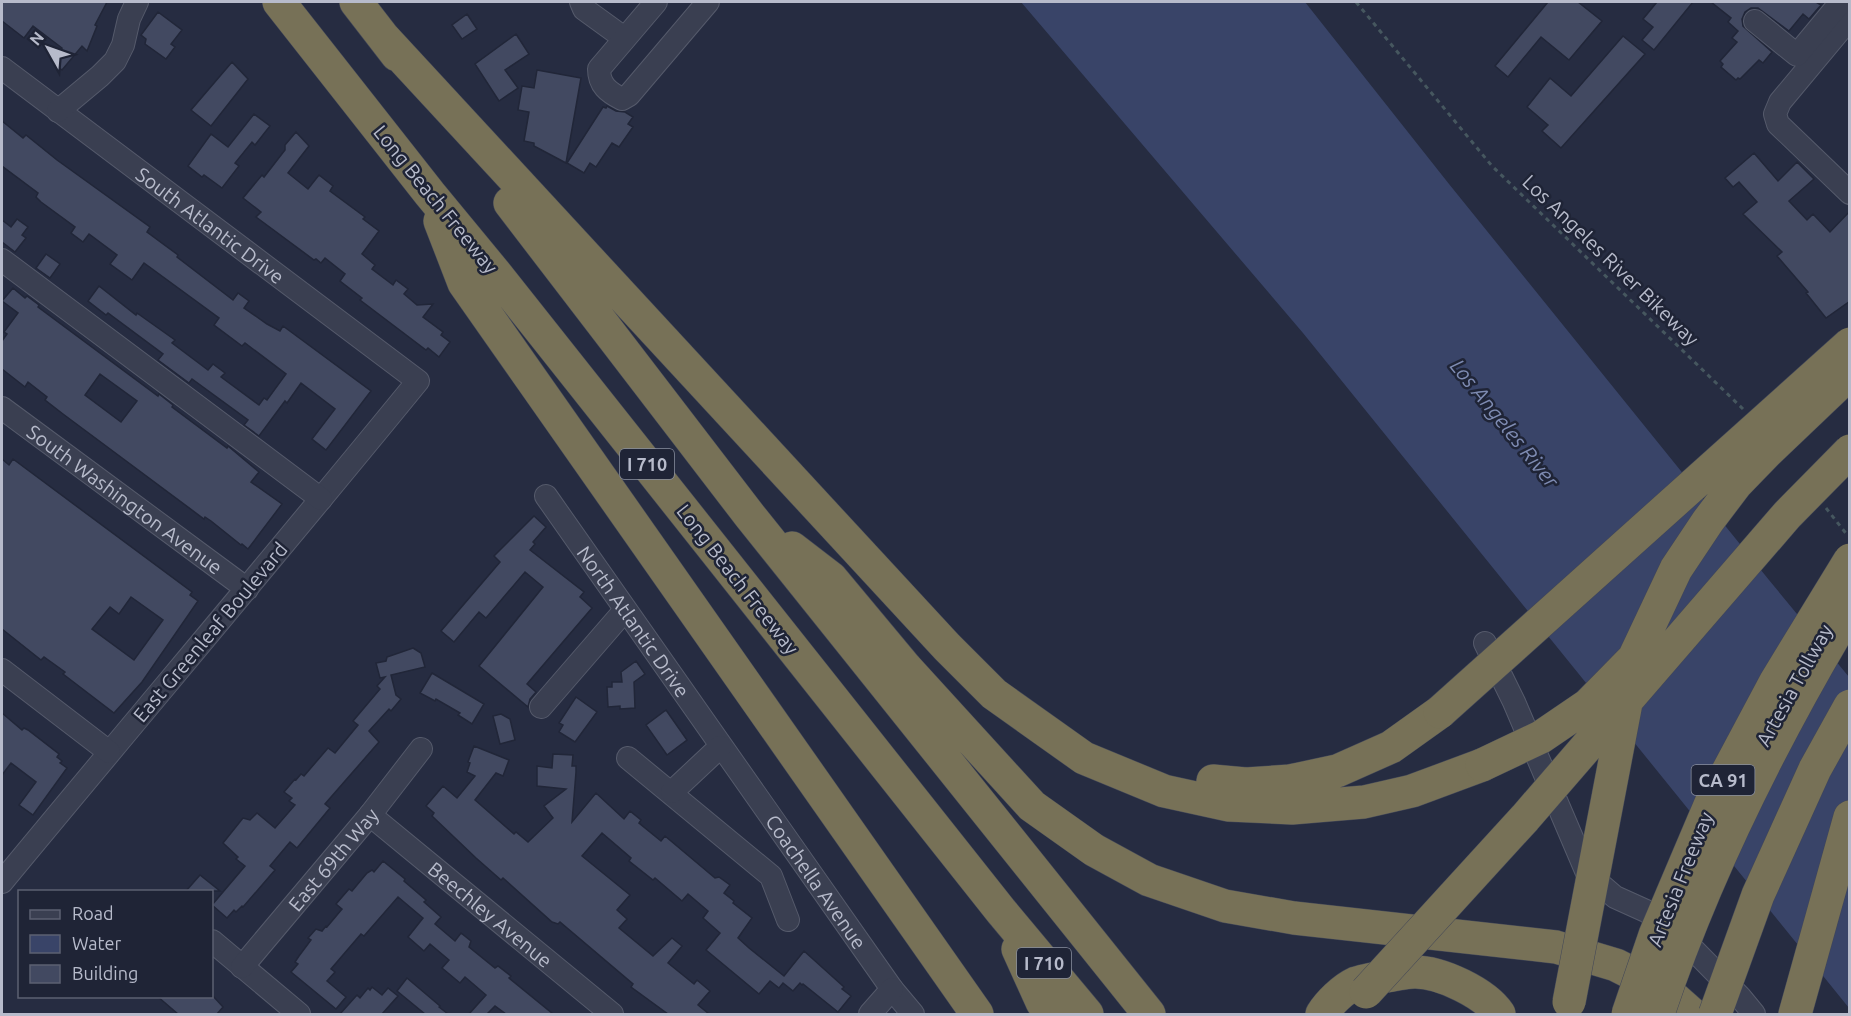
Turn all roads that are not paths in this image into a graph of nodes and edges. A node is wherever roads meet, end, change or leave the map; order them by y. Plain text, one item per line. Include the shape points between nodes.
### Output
1 (137, 2) edge
2 (279, 2) edge
3 (356, 2) edge
4 (581, 2) edge
5 (656, 2) edge
6 (708, 2) edge
7 (1841, 2) edge
8 (1849, 9) edge
9 (1850, 18) edge
10 (1755, 21) dead end
11 (384, 38) junction
12 (624, 38) junction
13 (2, 68) edge
14 (58, 111) junction
15 (430, 194) junction
16 (1850, 194) edge
17 (2, 260) edge
18 (1850, 344) edge
19 (1850, 374) edge
20 (418, 381) joint
21 (2, 408) edge
22 (1850, 451) edge
23 (546, 496) dead end
24 (321, 499) junction
25 (1787, 515) junction
26 (750, 516) junction
27 (1850, 560) edge
28 (248, 589) junction
29 (1850, 590) edge
30 (1850, 609) edge
31 (625, 610) junction
32 (1485, 643) dead end
33 (1850, 653) edge
34 (2, 670) edge
35 (1850, 706) edge
36 (541, 707) dead end
37 (720, 747) junction
38 (422, 749) dead end
39 (109, 752) junction
40 (628, 758) dead end
41 (1110, 769) junction
42 (672, 792) junction
43 (370, 814) junction
44 (1850, 817) edge
45 (1850, 840) edge
46 (1833, 876) junction
47 (2, 882) edge
48 (1001, 911) junction
49 (788, 920) dead end
50 (213, 942) edge
51 (242, 967) junction
52 (892, 988) junction
53 (1568, 1008) edge
54 (299, 1014) edge
55 (612, 1014) edge
56 (870, 1014) edge
57 (913, 1014) edge
58 (977, 1014) edge
59 (1051, 1014) edge
60 (1087, 1014) edge
61 (1149, 1014) edge
62 (1322, 1014) edge
63 (1352, 1014) edge
64 (1499, 1014) edge
65 (1628, 1014) edge
66 (1648, 1014) edge
67 (1658, 1014) edge
68 (1681, 1014) edge
69 (1692, 1014) edge
70 (1715, 1014) edge
71 (1754, 1014) edge
72 (1795, 1014) edge

1 - 14 street via 115,61
2 - 15 highway, Long Beach Freeway / I 710
3 - 11 highway, I 710
4 - 12 street via 584,9
5 - 12 street
6 - 12 street via 629,95 621,99 603,86 599,69
7 - 8 street
7 - 10 street via 1797,55
9 - 16 street via 1780,102 1775,114 1778,124
11 - 26 highway, I 710
11 - 41 highway via 947,647 994,694 1084,758
13 - 14 street, South Atlantic Drive
14 - 20 street, South Atlantic Drive
15 - 48 highway, Long Beach Freeway / I 710
15 - 58 highway via 464,283
17 - 24 street
18 - 41 highway, bridge via 1440,712 1391,747 1337,771 1290,781 1246,784
19 - 53 highway, bridge via 1767,452 1722,502 1676,570 1635,656
20 - 24 street, East Greenleaf Boulevard
21 - 28 street, South Washington Avenue
22 - 25 highway, bridge
23 - 31 street, North Atlantic Drive
24 - 28 street, East Greenleaf Boulevard
25 - 41 highway, bridge via 1588,705 1541,737 1482,765 1412,791 1364,802 1292,808 1227,805 1164,791
25 - 63 highway, bridge via 1525,819 1366,992
26 - 61 highway, I 710
26 - 69 highway via 831,578 906,668 1032,806 1094,850 1149,880 1225,906 1294,918 1556,947 1616,965 1665,990
27 - 65 highway, Artesia Freeway / CA 91, bridge via 1776,681 1712,803 1656,935
28 - 39 street, East Greenleaf Boulevard
29 - 66 highway, Artesia Tollway via 1823,631 1745,775 1690,896
30 - 67 highway, Artesia Tollway, bridge via 1780,730 1744,803 1697,909
31 - 36 street
31 - 37 street, North Atlantic Drive
32 - 71 street via 1587,873 1615,897 1647,911 1676,932
33 - 68 highway, CA 91 via 1815,708 1752,834
34 - 39 street
35 - 70 highway, bridge via 1815,769 1758,896
37 - 42 street
37 - 52 street, Coachella Avenue
38 - 43 street, East 69th Way
39 - 47 street, East Greenleaf Boulevard
40 - 42 street, Coachella Avenue
42 - 49 street, Coachella Avenue via 771,876
43 - 51 street, East 69th Way
43 - 55 street, Beechley Avenue
44 - 46 highway
45 - 46 highway
46 - 72 highway
48 - 59 highway
48 - 60 highway, Long Beach Freeway / I 710
50 - 51 street
51 - 54 street
52 - 56 street
52 - 57 street, Coachella Avenue
62 - 64 highway via 1356,983 1415,972 1457,982 1493,1005

